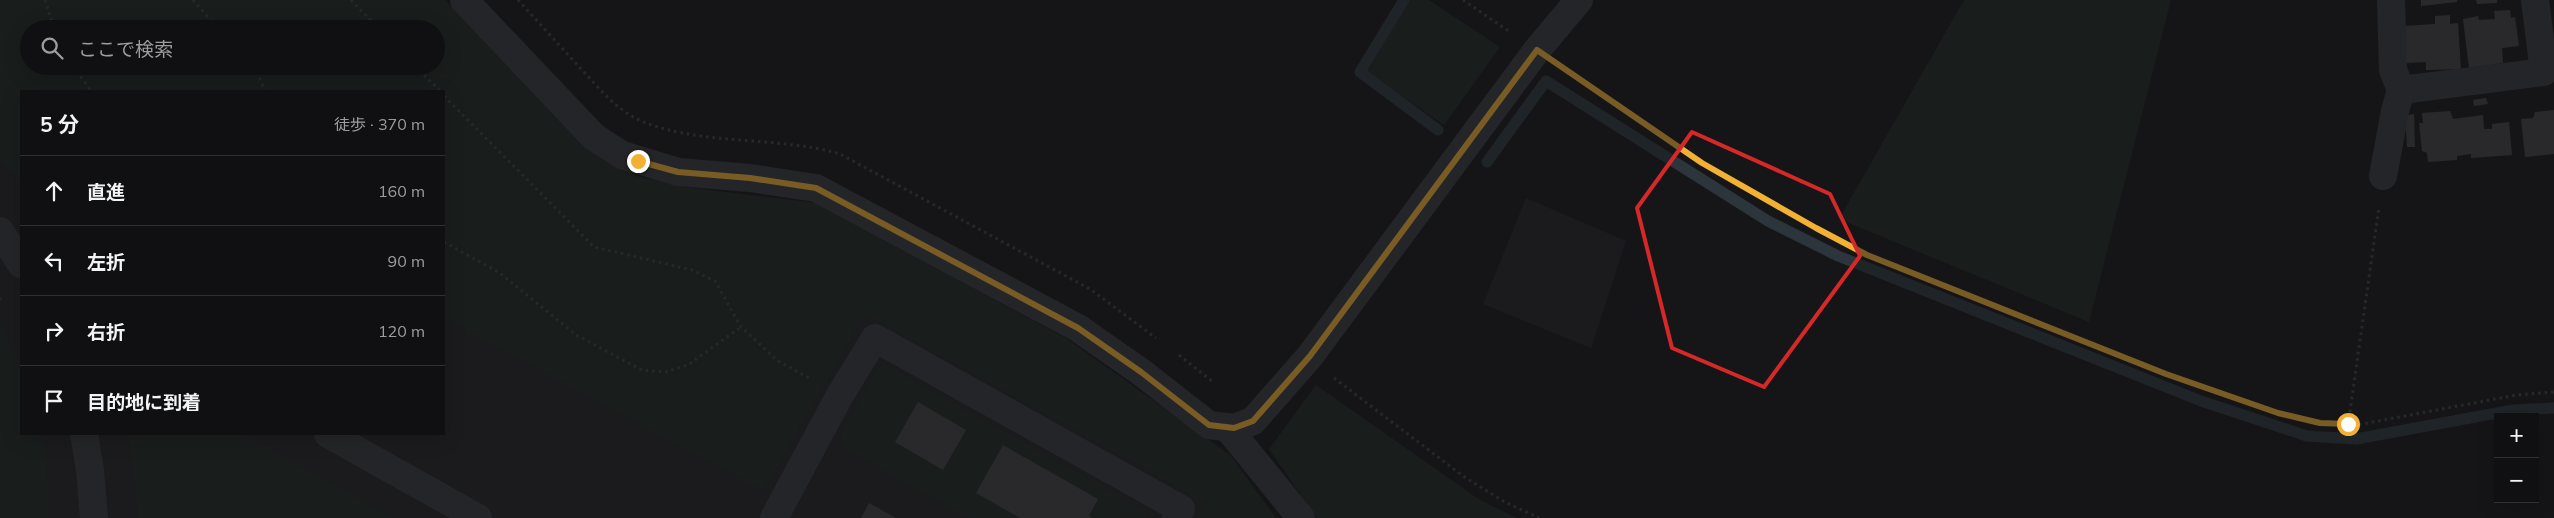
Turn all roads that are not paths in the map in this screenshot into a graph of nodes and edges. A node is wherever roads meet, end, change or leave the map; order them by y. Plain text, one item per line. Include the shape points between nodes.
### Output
1 (464, 0) edge
2 (1579, 0) edge
3 (2391, 0) edge
4 (2535, 0) edge
5 (2401, 90) junction
6 (2383, 176) road end
7 (0, 231) edge
8 (20, 262) edge
9 (1227, 427) junction
10 (84, 435) edge
11 (330, 435) edge
12 (94, 518) edge
13 (478, 518) edge
14 (774, 518) edge
15 (1176, 518) edge
16 (1300, 518) edge

1 - 9 street via 594,137 622,155 678,172 816,188 1078,328 1209,425
2 - 9 street via 1537,50 1310,356 1253,421 1241,427
3 - 5 street via 2393,70
4 - 5 street via 2544,72
5 - 6 street
7 - 8 street
9 - 16 street
10 - 12 street
11 - 13 street
14 - 15 street via 840,395 875,338 1181,509

